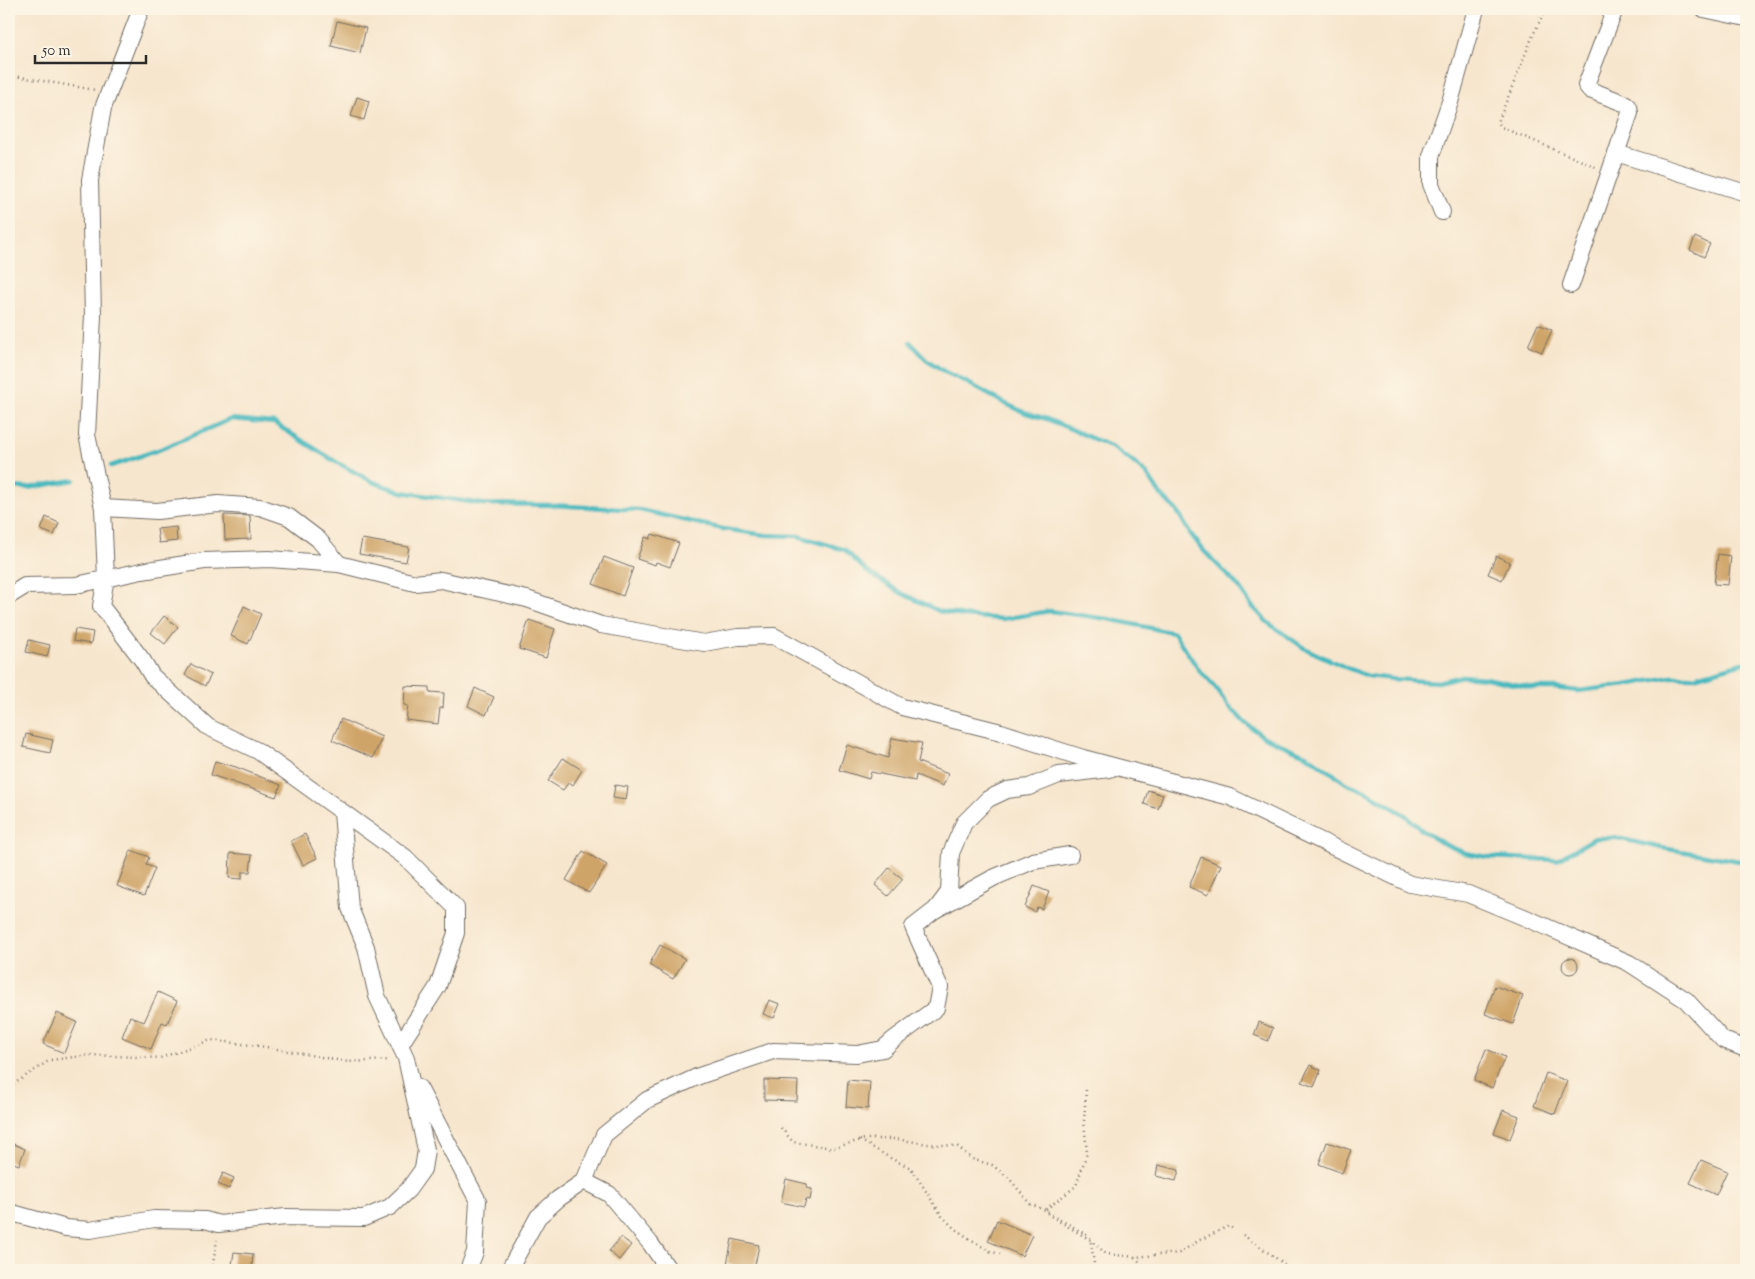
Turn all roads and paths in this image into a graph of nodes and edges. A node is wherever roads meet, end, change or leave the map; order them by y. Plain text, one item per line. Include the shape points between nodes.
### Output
1 (141, 9) edge
2 (1476, 9) edge
3 (1546, 9) edge
4 (1615, 9) edge
5 (1704, 9) edge
6 (1746, 18) edge
7 (9, 75) edge
8 (109, 92) junction
9 (1616, 153) junction
10 (1609, 173) junction
11 (1746, 192) edge
12 (1442, 212) dead end
13 (1572, 285) dead end
14 (103, 508) junction
15 (339, 564) junction
16 (106, 578) junction
17 (9, 596) edge
18 (1119, 768) junction
19 (342, 812) junction
20 (1070, 855) dead end
21 (935, 910) junction
22 (1746, 1049) edge
23 (404, 1057) junction
24 (9, 1087) edge
25 (1086, 1090) dead end
26 (781, 1128) dead end
27 (860, 1140) junction
28 (584, 1181) junction
29 (1046, 1210) junction
30 (9, 1212) edge
31 (219, 1224) junction
32 (1234, 1230) dead end
33 (1243, 1236) dead end
34 (1000, 1254) dead end
35 (1135, 1257) junction
36 (212, 1270) edge
37 (468, 1270) edge
38 (509, 1270) edge
39 (669, 1270) edge
40 (1096, 1270) edge
41 (1147, 1270) edge
42 (1289, 1270) edge

1 - 8 street
2 - 12 street via 1431,156 1431,184
3 - 10 path via 1498,122 1501,127
4 - 9 street via 1586,84 1590,90 1629,106 1630,113
5 - 6 street
7 - 8 path
8 - 14 street via 90,180 93,316 87,435
9 - 10 street
9 - 11 street
10 - 13 street
14 - 15 street via 157,511 218,504 260,507 289,517 318,539
14 - 16 street
15 - 16 street via 269,559 204,561
15 - 18 street via 416,583 441,580 527,599 601,625 704,643 738,637 774,636 902,707 1001,732
16 - 17 street via 76,585 25,586
16 - 19 street via 102,606 152,676 208,727 258,751
18 - 21 street via 1059,775 1029,787 1007,790 988,800 964,823 951,853 949,892
18 - 22 street via 1230,797 1410,884 1468,894 1629,963 1686,1000 1723,1040
19 - 23 street via 350,908 366,946 377,996
19 - 23 street via 405,857 456,908 456,933 438,986
20 - 21 street via 1033,861 993,878
21 - 28 street via 912,927 940,987 936,1008 883,1049 857,1054 773,1051 699,1076 647,1100 604,1135
23 - 24 path via 348,1062 266,1046 211,1040 160,1058 90,1055 50,1060
23 - 31 street via 426,1150 423,1169 390,1207 364,1218 286,1217
23 - 37 street via 478,1201 475,1252
25 - 29 path via 1087,1153 1076,1186
26 - 27 path via 794,1142 833,1148
27 - 29 path via 895,1139 956,1146 972,1159 992,1165 1009,1178 1030,1204
27 - 34 path via 911,1168 942,1216 955,1229 989,1252
28 - 38 street via 538,1217
28 - 39 street via 609,1194
29 - 35 path via 1106,1254
29 - 40 path via 1090,1238
30 - 31 street via 66,1228 90,1230 154,1219 205,1220
31 - 36 path
32 - 35 path via 1230,1226 1179,1253
33 - 42 path
35 - 41 path

